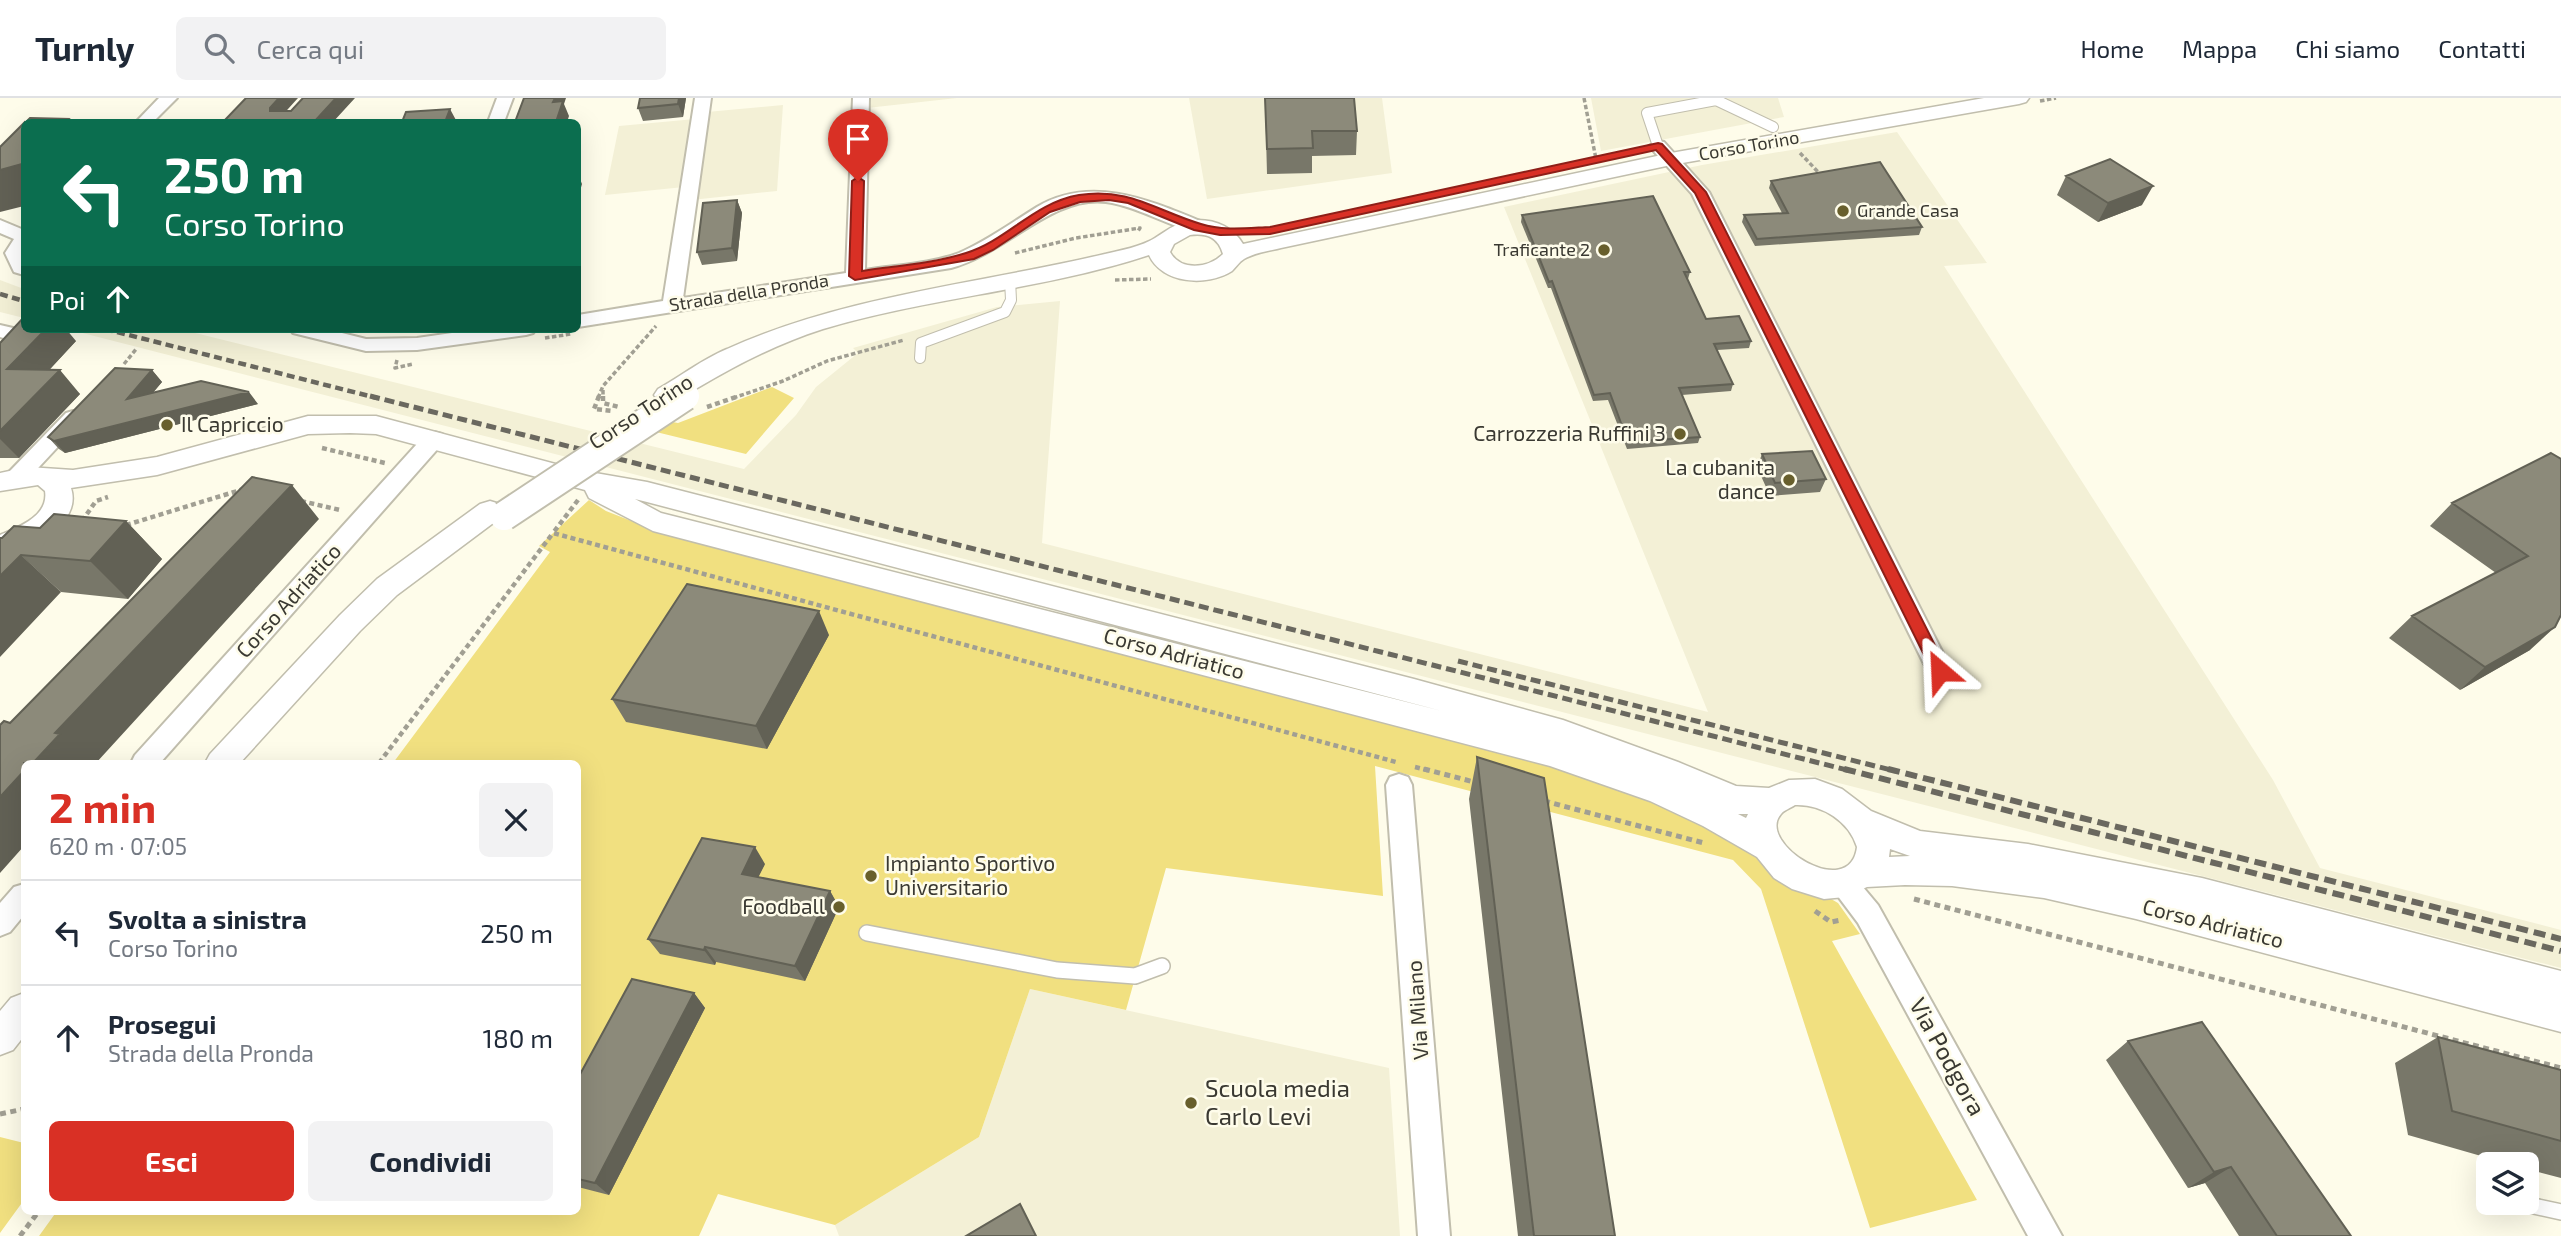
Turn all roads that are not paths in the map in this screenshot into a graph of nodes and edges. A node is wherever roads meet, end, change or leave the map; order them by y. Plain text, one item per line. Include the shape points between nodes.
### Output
1 (169, 98) edge
2 (505, 98) edge
3 (703, 98) edge
4 (861, 98) edge
5 (1952, 98) edge
6 (2019, 98) edge
7 (147, 119) edge
8 (497, 119) edge
9 (1773, 127) junction
10 (1665, 153) junction
11 (1035, 218) junction
12 (0, 226) edge
13 (1209, 230) junction
14 (1162, 242) junction
15 (21, 248) edge
16 (1234, 254) junction
17 (1170, 267) junction
18 (855, 276) junction
19 (1011, 285) junction
20 (672, 306) junction
21 (581, 321) edge
22 (0, 331) edge
23 (316, 333) edge
24 (466, 333) edge
25 (502, 333) edge
26 (420, 337) edge
27 (478, 337) junction
28 (919, 358) dead end
29 (0, 369) edge
30 (684, 400) junction
31 (85, 405) edge
32 (434, 439) junction
33 (157, 466) junction
34 (9, 479) edge
35 (48, 479) junction
36 (497, 513) junction
37 (51, 517) junction
38 (0, 546) edge
39 (1044, 607) junction
40 (1940, 671) dead end
41 (147, 760) edge
42 (224, 760) edge
43 (246, 760) edge
44 (1399, 785) dead end
45 (1772, 802) junction
46 (1864, 822) junction
47 (1766, 846) junction
48 (1851, 878) junction
49 (21, 899) edge
50 (0, 923) edge
51 (867, 933) dead end
52 (1162, 966) dead end
53 (2561, 987) edge
54 (21, 989) edge
55 (0, 1013) edge
56 (21, 1014) edge
57 (2561, 1015) edge
58 (0, 1038) edge
59 (2539, 1207) edge
60 (2561, 1212) edge
61 (1434, 1236) edge
62 (2046, 1236) edge

1 - 7 street
2 - 8 street
3 - 20 street
4 - 18 street
5 - 9 street, Corso Torino
6 - 10 street, Corso Torino
9 - 10 street, Corso Torino
9 - 10 lane via 1716,100 1647,113
10 - 13 street, Corso Torino via 1596,160 1270,231
10 - 16 street, Corso Torino
10 - 40 street via 1700,192
11 - 13 street, Strada della Pronda via 1062,203 1109,197 1140,203
11 - 14 street, Strada della Pronda via 1072,209 1107,208 1138,216 1158,229
11 - 18 street, Strada della Pronda via 970,256
12 - 15 street
13 - 14 street, Corso Torino via 1173,232
13 - 16 street via 1234,244
14 - 17 street via 1159,257
14 - 19 street, Corso Torino
16 - 17 street, Corso Torino via 1222,267 1208,272 1181,272
17 - 19 street, Corso Torino
18 - 20 street, Strada della Pronda
19 - 28 lane via 1011,305 1005,312 921,343
19 - 30 street, Corso Torino via 814,334 752,359
20 - 21 street, Strada della Pronda
22 - 29 street via 32,339
23 - 26 street via 366,345
24 - 27 street
25 - 27 street
26 - 27 street
30 - 36 street, Corso Torino, bridge
30 - 36 street, Corso Torino via 638,414
31 - 34 street
32 - 33 street, Corso Adriatico via 376,425 308,425
32 - 39 street, Corso Adriatico via 574,486 653,521
32 - 41 street, Corso Adriatico
33 - 35 street
33 - 37 street via 74,501
34 - 35 street
35 - 37 street via 61,494
36 - 42 street, Corso Torino via 438,547 387,587
36 - 43 street, Corso Torino via 351,642
37 - 38 street via 18,540
39 - 45 street, Corso Adriatico via 1563,733 1723,796
39 - 47 street, Corso Adriatico via 1573,759 1664,794
44 - 61 street, Via Milano
45 - 46 street, Corso Adriatico via 1790,793 1815,792 1844,803
45 - 47 street via 1762,823
46 - 48 street via 1873,851 1868,866
46 - 53 street, Corso Adriatico via 1920,845 2028,858 2202,893
47 - 48 street, Corso Adriatico via 1784,868 1802,879
48 - 57 street, Corso Adriatico via 1886,870 1941,871 2057,887
48 - 62 street, Via Podgora
49 - 50 street
51 - 52 lane via 1057,970 1135,976
54 - 55 street
56 - 58 street
59 - 60 lane

